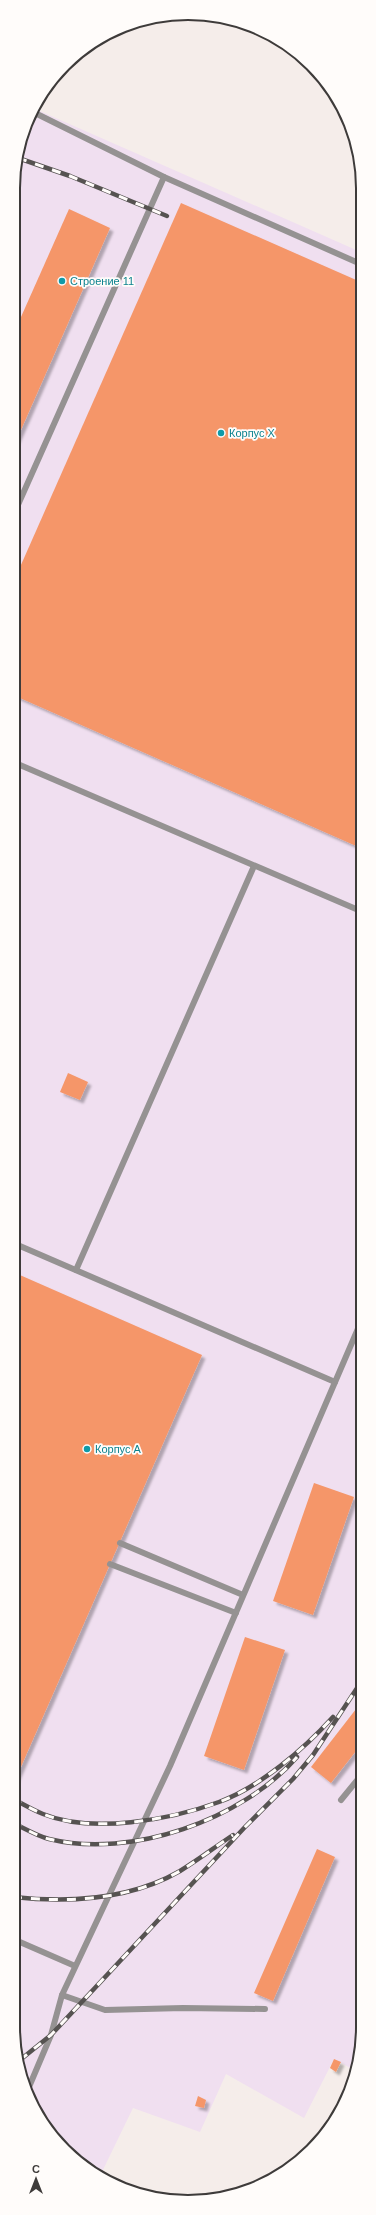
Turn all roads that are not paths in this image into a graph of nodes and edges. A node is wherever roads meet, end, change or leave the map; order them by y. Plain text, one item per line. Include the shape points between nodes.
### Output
1 (37, 114) edge
2 (164, 177) junction
3 (356, 262) edge
4 (20, 500) edge
5 (20, 765) edge
6 (254, 866) junction
7 (356, 909) edge
8 (20, 1246) edge
9 (76, 1270) junction
10 (356, 1333) edge
11 (335, 1382) junction
12 (120, 1543) dead end
13 (110, 1564) dead end
14 (243, 1595) junction
15 (236, 1613) junction
16 (356, 1782) edge
17 (341, 1800) dead end
18 (20, 1942) edge
19 (74, 1966) junction
20 (62, 1995) junction
21 (265, 2009) dead end
22 (30, 2084) edge

1 - 2 lane
2 - 3 lane
2 - 4 lane
5 - 6 lane
6 - 7 lane
6 - 9 lane
8 - 9 lane
9 - 11 lane
10 - 11 lane
11 - 14 lane
12 - 14 lane
13 - 15 lane
14 - 15 lane
15 - 19 lane via 170,1766
16 - 17 lane
18 - 19 lane
19 - 20 lane
20 - 21 lane via 105,2010
20 - 22 lane via 51,2035

